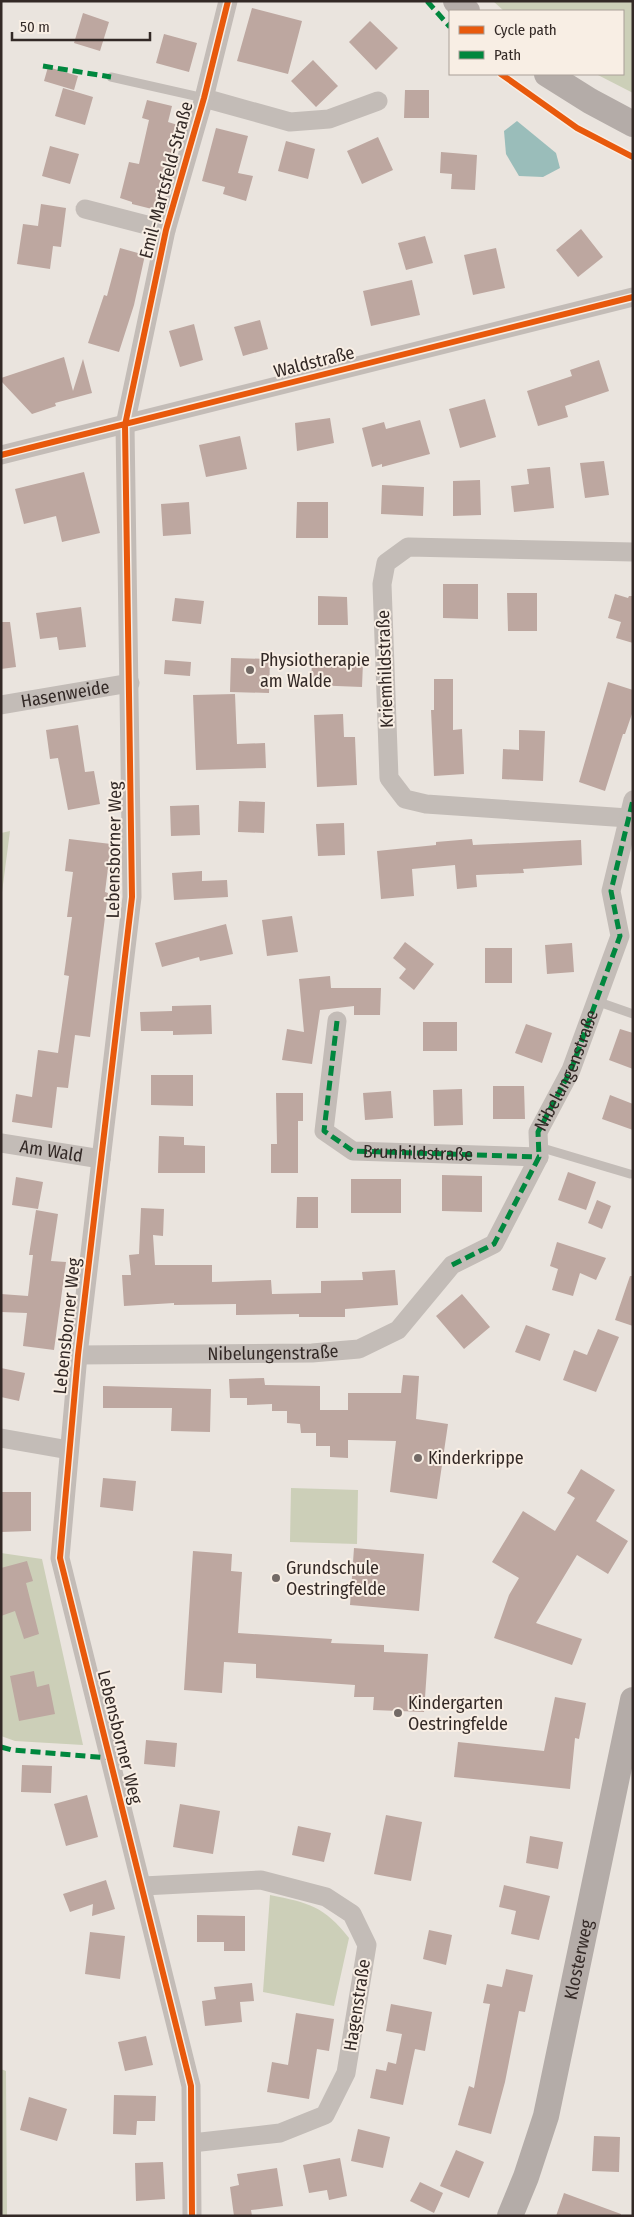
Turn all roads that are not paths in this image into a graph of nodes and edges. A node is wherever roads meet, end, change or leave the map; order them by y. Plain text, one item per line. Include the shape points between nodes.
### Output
1 (228, 1) edge
2 (456, 1) edge
3 (466, 10) edge
4 (549, 75) edge
5 (111, 77) dead end
6 (204, 98) junction
7 (378, 101) dead end
8 (633, 124) edge
9 (85, 209) dead end
10 (166, 230) junction
11 (633, 297) edge
12 (125, 425) junction
13 (1, 455) edge
14 (633, 552) edge
15 (130, 682) junction
16 (1, 705) edge
17 (630, 809) edge
18 (596, 1001) junction
19 (633, 1014) edge
20 (337, 1021) dead end
21 (1, 1143) edge
22 (539, 1152) junction
23 (101, 1159) junction
24 (630, 1174) dead end
25 (78, 1355) junction
26 (1, 1438) edge
27 (69, 1450) junction
28 (633, 1700) edge
29 (142, 1886) junction
30 (192, 2143) junction
31 (192, 2216) edge
32 (510, 2216) edge

1 - 6 street, Emil-Martsfeld-Straße
2 - 3 street
4 - 8 street
5 - 6 lane, Emil-Martsfeld-Straße
6 - 7 street, Emil-Martsfeld-Straße via 290,122 329,119
6 - 10 street, Emil-Martsfeld-Straße
9 - 10 street, Emil-Martsfeld-Straße
10 - 12 street, Emil-Martsfeld-Straße
11 - 12 street, Waldstraße
12 - 13 street, Waldstraße
12 - 15 street, Lebensborner Weg
14 - 17 street, Kriemhildstraße via 408,546 386,563 382,584 389,778 405,799 426,804
15 - 16 street, Hasenweide
15 - 23 street, Lebensborner Weg via 132,897
17 - 18 street, Nibelungenstraße via 611,891 620,936
18 - 19 lane
18 - 22 street, Nibelungenstraße via 571,1070 538,1132
20 - 22 street, Brunhildstraße via 324,1131 353,1151
21 - 23 street, Am Wald
22 - 24 lane
22 - 25 street, Nibelungenstraße via 494,1244 452,1265 398,1330 359,1349 312,1353
23 - 25 street, Lebensborner Weg
25 - 27 street, Lebensborner Weg
26 - 27 street
27 - 29 street, Lebensborner Weg via 60,1558
28 - 32 street, Klosterweg via 546,2116
29 - 30 street, Lebensborner Weg via 191,2086
29 - 30 street, Hagenstraße via 261,1880 326,1897 352,1914 367,1945 346,2073 325,2116 280,2133
30 - 31 street, Lebensborner Weg

